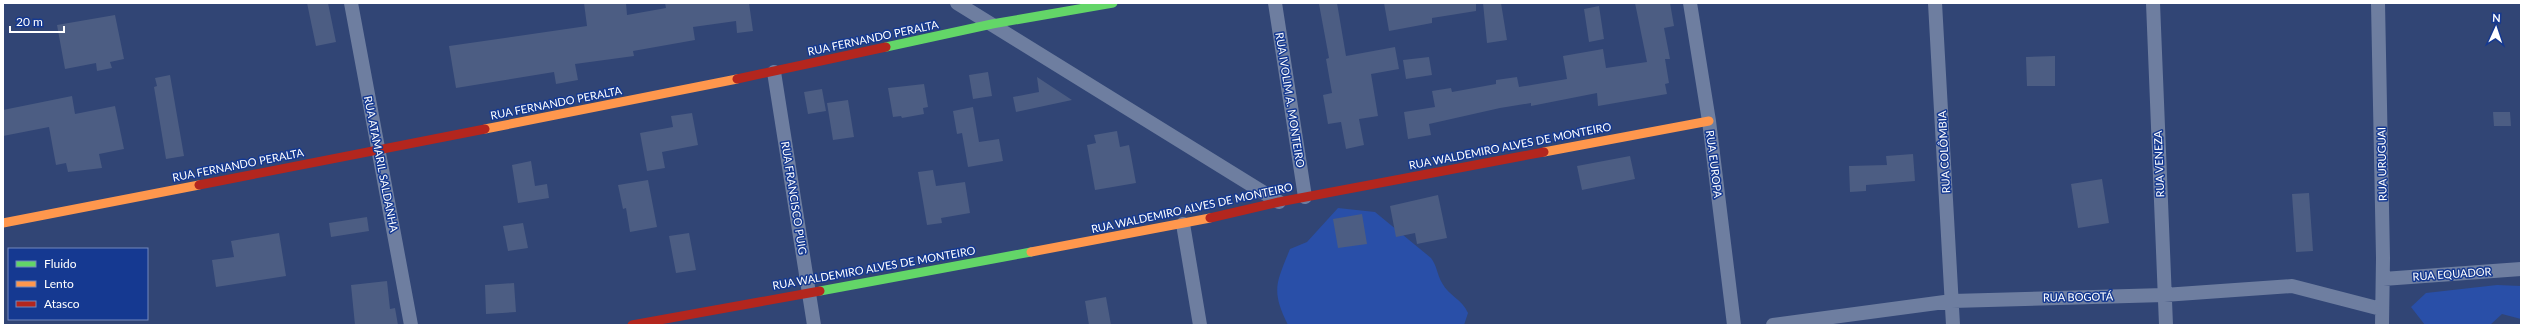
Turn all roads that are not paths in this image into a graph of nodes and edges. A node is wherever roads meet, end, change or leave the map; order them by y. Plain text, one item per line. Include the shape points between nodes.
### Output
1 (351, 3) edge
2 (956, 3) edge
3 (1113, 3) edge
4 (1275, 3) edge
5 (1690, 3) edge
6 (1935, 3) edge
7 (2153, 3) edge
8 (2378, 3) edge
9 (992, 24) junction
10 (774, 72) junction
11 (1709, 121) junction
12 (379, 150) junction
13 (1305, 197) junction
14 (1279, 202) junction
15 (3, 223) edge
16 (1183, 224) junction
17 (2521, 269) edge
18 (2383, 279) junction
19 (808, 292) junction
20 (2164, 295) junction
21 (1952, 301) junction
22 (2381, 309) junction
23 (411, 325) edge
24 (632, 325) edge
25 (814, 325) edge
26 (1200, 325) edge
27 (1734, 325) edge
28 (1773, 325) edge
29 (1953, 325) edge
30 (2166, 325) edge
31 (2382, 325) edge

1 - 12 street, RUA ATAMARIL SALDANHA
2 - 9 street
3 - 9 street, RUA FERNANDO PERALTA
4 - 13 street, RUA IVOLIM A. MONTEIRO
5 - 11 street, RUA EUROPA
6 - 21 street, RUA COLÔMBIA
7 - 20 street, RUA VENEZA
8 - 18 street, RUA URUGUAI
9 - 10 street, RUA FERNANDO PERALTA
9 - 14 street
10 - 12 street, RUA FERNANDO PERALTA
10 - 19 street, RUA FRANCISCO PUIG
11 - 13 street, RUA WALDEMIRO ALVES DE MONTEIRO
11 - 27 street, RUA EUROPA
12 - 15 street, RUA FERNANDO PERALTA
12 - 23 street, RUA ATAMARIL SALDANHA
13 - 14 street, RUA WALDEMIRO ALVES DE MONTEIRO
14 - 16 street, RUA WALDEMIRO ALVES DE MONTEIRO
16 - 19 street, RUA WALDEMIRO ALVES DE MONTEIRO
16 - 26 street
17 - 18 street, RUA EQUADOR
18 - 22 street, RUA URUGUAI
19 - 24 street, RUA WALDEMIRO ALVES DE MONTEIRO
19 - 25 street, RUA FRANCISCO PUIG
20 - 21 street, RUA BOGOTÁ
20 - 22 street, RUA BOGOTÁ via 2292,286
20 - 30 street, RUA VENEZA
21 - 28 street, RUA BOGOTÁ
21 - 29 street, RUA COLÔMBIA
22 - 31 street, RUA URUGUAI

